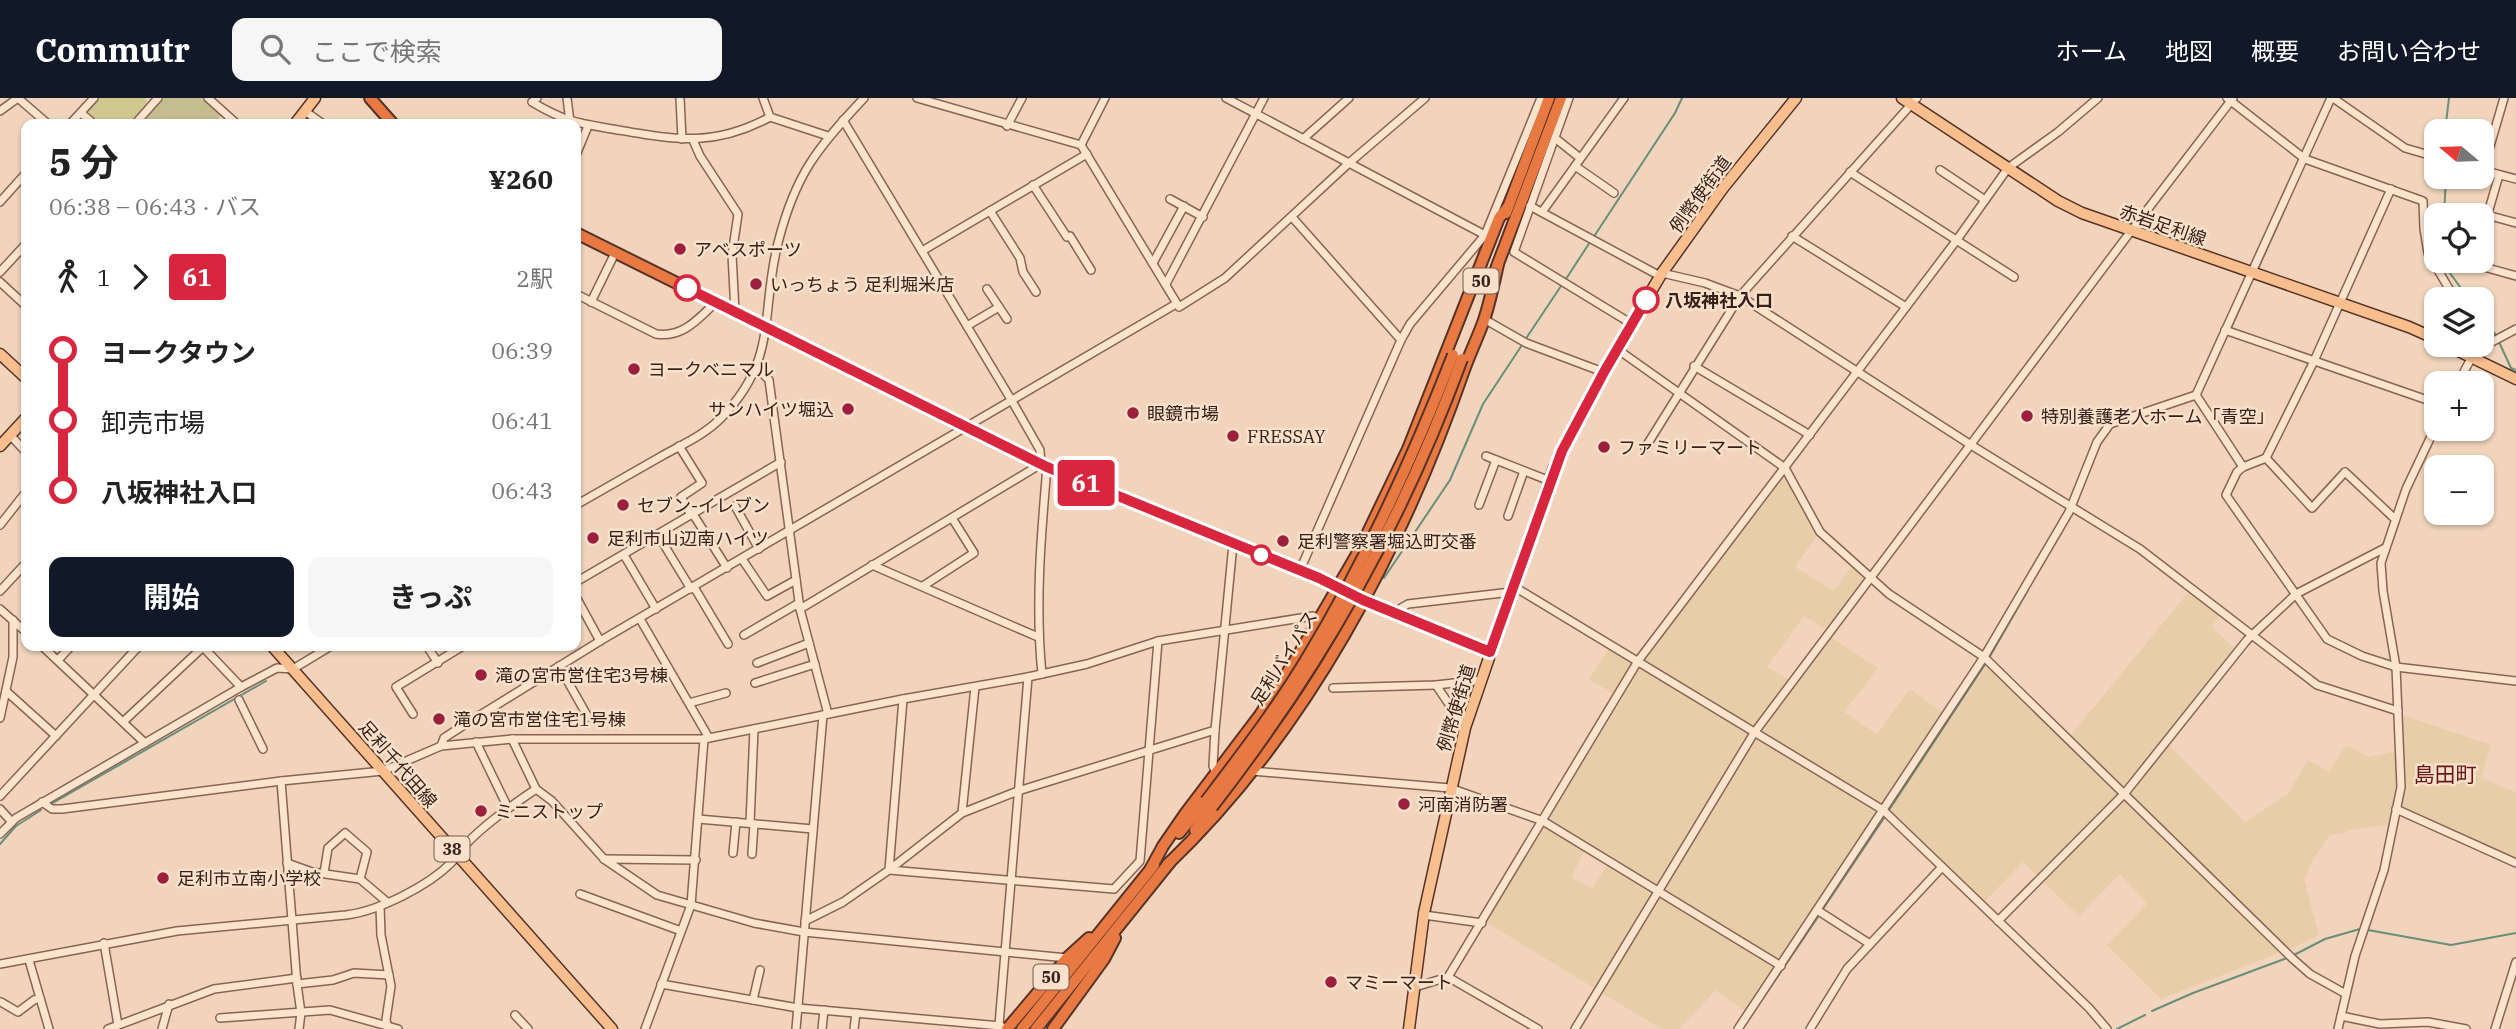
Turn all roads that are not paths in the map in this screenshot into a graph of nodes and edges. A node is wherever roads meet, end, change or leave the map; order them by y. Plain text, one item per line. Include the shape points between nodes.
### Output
1 (18, 98) edge
2 (94, 98) edge
3 (208, 98) edge
4 (225, 98) edge
5 (315, 98) edge
6 (370, 98) edge
7 (537, 98) edge
8 (567, 98) edge
9 (680, 98) edge
10 (762, 98) edge
11 (864, 98) edge
12 (917, 98) edge
13 (1022, 98) edge
14 (1105, 98) edge
15 (1226, 98) edge
16 (1349, 98) edge
17 (1425, 98) edge
18 (1541, 98) edge
19 (1549, 98) edge
20 (1561, 98) edge
21 (1569, 98) edge
22 (1624, 98) edge
23 (1796, 98) edge
24 (2098, 98) edge
25 (2332, 98) edge
26 (2504, 98) edge
27 (154, 99) edge
28 (2230, 99) edge
29 (1265, 100) edge
30 (1910, 100) edge
31 (218, 106) junction
32 (0, 110) edge
33 (305, 111) junction
34 (81, 113) junction
35 (1256, 114) junction
36 (770, 117) junction
37 (42, 119) edge
38 (75, 119) edge
39 (88, 119) edge
40 (140, 119) edge
41 (232, 119) edge
42 (299, 119) edge
43 (316, 119) edge
44 (389, 119) edge
45 (564, 119) edge
46 (570, 119) edge
47 (843, 120) junction
48 (581, 124) edge
49 (588, 126) junction
50 (1007, 126) junction
51 (2494, 131) edge
52 (828, 136) junction
53 (1555, 138) junction
54 (682, 139) junction
55 (693, 139) junction
56 (1303, 139) junction
57 (581, 143) edge
58 (1081, 145) junction
59 (1087, 154) junction
60 (2424, 154) edge
61 (1580, 158) junction
62 (2305, 159) junction
63 (1349, 163) junction
64 (1575, 166) junction
65 (2008, 168) junction
66 (1940, 170) dead end
67 (1527, 171) junction
68 (1850, 172) junction
69 (2494, 174) edge
70 (2499, 175) junction
71 (21, 179) edge
72 (2516, 179) edge
73 (1033, 185) junction
74 (2390, 189) junction
75 (1614, 193) dead end
76 (1170, 199) dead end
77 (1985, 200) junction
78 (0, 202) edge
79 (2491, 203) edge
80 (1184, 206) junction
81 (1530, 206) junction
82 (1508, 207) junction
83 (990, 211) junction
84 (1542, 212) junction
85 (1203, 216) junction
86 (1292, 217) junction
87 (2494, 217) edge
88 (2516, 223) edge
89 (2131, 231) junction
90 (1485, 235) junction
91 (581, 236) edge
92 (1792, 236) junction
93 (1956, 241) junction
94 (21, 249) edge
95 (922, 251) junction
96 (615, 253) junction
97 (1153, 263) junction
98 (1498, 264) junction
99 (1091, 270) dead end
100 (2494, 270) edge
101 (0, 272) edge
102 (2252, 273) junction
103 (1661, 274) junction
104 (2516, 276) edge
105 (2014, 277) dead end
106 (0, 282) edge
107 (1166, 284) junction
108 (2448, 287) edge
109 (987, 289) dead end
110 (1036, 293) dead end
111 (581, 296) edge
112 (1740, 296) junction
113 (21, 301) edge
114 (592, 302) junction
115 (716, 302) junction
116 (2339, 303) junction
117 (1177, 304) junction
118 (999, 307) junction
119 (1906, 307) junction
120 (735, 312) junction
121 (1007, 319) dead end
122 (1484, 319) junction
123 (1632, 324) junction
124 (967, 326) junction
125 (766, 328) junction
126 (2516, 328) edge
127 (2225, 331) junction
128 (2424, 334) edge
129 (1401, 340) junction
130 (2494, 340) edge
131 (1617, 349) junction
132 (1, 357) edge
133 (1457, 357) junction
134 (2482, 357) edge
135 (2314, 361) junction
136 (1694, 366) junction
137 (757, 368) junction
138 (1858, 371) junction
139 (1604, 372) junction
140 (21, 374) edge
141 (2516, 379) edge
142 (1679, 392) junction
143 (2196, 395) junction
144 (2424, 399) edge
145 (1012, 401) junction
146 (21, 423) edge
147 (967, 427) junction
148 (10, 435) junction
149 (1810, 435) junction
150 (2428, 441) edge
151 (1971, 444) junction
152 (0, 446) edge
153 (679, 446) junction
154 (21, 447) edge
155 (1644, 448) dead end
156 (1486, 456) dead end
157 (2266, 458) junction
158 (1496, 460) junction
159 (781, 462) junction
160 (1044, 466) junction
161 (2243, 467) junction
162 (1785, 468) junction
163 (1524, 471) junction
164 (1550, 481) junction
165 (21, 499) edge
166 (581, 502) edge
167 (1479, 505) dead end
168 (735, 506) dead end
169 (2072, 507) junction
170 (692, 514) junction
171 (1508, 516) dead end
172 (952, 518) junction
173 (2395, 519) junction
174 (0, 526) edge
175 (789, 532) junction
176 (658, 535) junction
177 (1233, 544) junction
178 (2385, 548) junction
179 (759, 549) junction
180 (624, 555) junction
181 (742, 559) junction
182 (872, 565) junction
183 (21, 568) edge
184 (727, 568) junction
185 (1300, 570) junction
186 (581, 579) edge
187 (1870, 579) junction
188 (796, 580) junction
189 (923, 586) junction
190 (1339, 586) junction
191 (693, 588) junction
192 (1512, 589) junction
193 (0, 591) edge
194 (2296, 594) junction
195 (1363, 600) junction
196 (581, 606) edge
197 (799, 606) junction
198 (0, 608) edge
199 (656, 609) junction
200 (1397, 614) junction
201 (640, 619) junction
202 (1320, 619) junction
203 (13, 620) junction
204 (21, 624) edge
205 (1224, 629) junction
206 (744, 635) dead end
207 (2253, 636) junction
208 (1038, 637) junction
209 (600, 641) junction
210 (1158, 641) junction
211 (809, 643) junction
212 (728, 644) dead end
213 (48, 651) edge
214 (66, 651) edge
215 (134, 651) edge
216 (197, 651) edge
217 (207, 651) edge
218 (277, 651) edge
219 (322, 651) edge
220 (430, 651) edge
221 (456, 651) edge
222 (1490, 652) junction
223 (1984, 657) junction
224 (58, 660) junction
225 (1638, 661) junction
226 (438, 663) junction
227 (757, 663) dead end
228 (815, 664) junction
229 (559, 666) junction
230 (2396, 667) junction
231 (293, 668) junction
232 (1042, 674) junction
233 (1028, 677) junction
234 (1481, 680) junction
235 (2516, 681) edge
236 (755, 683) dead end
237 (1436, 685) junction
238 (241, 687) junction
239 (975, 687) junction
240 (1333, 688) dead end
241 (6, 691) junction
242 (726, 693) dead end
243 (94, 694) junction
244 (903, 699) junction
245 (239, 700) dead end
246 (689, 703) junction
247 (2398, 711) junction
248 (413, 714) dead end
249 (825, 714) junction
250 (587, 716) dead end
251 (0, 718) edge
252 (124, 720) junction
253 (1465, 728) junction
254 (754, 729) junction
255 (1215, 730) junction
256 (1754, 733) junction
257 (56, 736) junction
258 (707, 738) junction
259 (512, 739) junction
260 (477, 742) junction
261 (145, 743) junction
262 (441, 746) junction
263 (1150, 748) junction
264 (263, 749) dead end
265 (383, 771) junction
266 (1252, 771) junction
267 (1216, 773) junction
268 (281, 781) junction
269 (1450, 788) junction
270 (536, 789) junction
271 (1018, 791) junction
272 (2125, 793) junction
273 (1, 794) edge
274 (42, 802) junction
275 (1209, 804) junction
276 (508, 808) junction
277 (0, 809) edge
278 (2396, 809) junction
279 (1882, 810) junction
280 (962, 813) junction
281 (698, 819) junction
282 (11, 821) junction
283 (1543, 821) junction
284 (736, 822) junction
285 (752, 824) junction
286 (813, 829) junction
287 (0, 834) edge
288 (733, 853) dead end
289 (752, 854) dead end
290 (457, 855) junction
291 (604, 859) junction
292 (695, 860) junction
293 (287, 863) junction
294 (2516, 863) edge
295 (1167, 865) junction
296 (1942, 867) junction
297 (1151, 868) junction
298 (889, 870) junction
299 (324, 873) junction
300 (360, 879) junction
301 (1010, 881) junction
302 (1658, 892) junction
303 (580, 894) dead end
304 (383, 904) junction
305 (691, 905) junction
306 (1817, 910) junction
307 (1424, 915) junction
308 (292, 919) junction
309 (1124, 920) junction
310 (805, 921) junction
311 (1998, 921) junction
312 (1482, 923) junction
313 (681, 931) junction
314 (1101, 931) junction
315 (804, 932) junction
316 (104, 943) junction
317 (1870, 944) junction
318 (1005, 952) junction
319 (1068, 958) junction
320 (1086, 958) junction
321 (29, 960) junction
322 (2516, 962) edge
323 (0, 964) edge
324 (1781, 966) junction
325 (760, 970) dead end
326 (389, 975) junction
327 (1448, 977) junction
328 (297, 981) junction
329 (662, 984) junction
330 (1415, 987) junction
331 (2346, 994) junction
332 (40, 998) junction
333 (753, 1000) junction
334 (1, 1002) edge
335 (169, 1004) junction
336 (797, 1008) junction
337 (824, 1010) junction
338 (302, 1013) junction
339 (856, 1013) junction
340 (515, 1015) dead end
341 (2341, 1016) junction
342 (220, 1018) dead end
343 (118, 1025) junction
344 (387, 1027) edge
345 (1003, 1027) edge
346 (49, 1029) edge
347 (108, 1029) edge
348 (162, 1029) edge
349 (299, 1029) edge
350 (398, 1029) edge
351 (528, 1029) edge
352 (612, 1029) edge
353 (645, 1029) edge
354 (796, 1029) edge
355 (822, 1029) edge
356 (854, 1029) edge
357 (1022, 1029) edge
358 (1036, 1029) edge
359 (1053, 1029) edge
360 (1409, 1029) edge
361 (1538, 1029) edge
362 (1576, 1029) edge
363 (1738, 1029) edge
364 (1810, 1029) edge
365 (2107, 1029) edge
366 (2338, 1029) edge
367 (2466, 1029) edge
368 (2496, 1029) edge

1 - 32 street
1 - 37 street
2 - 34 street
3 - 31 street
4 - 31 street
5 - 33 main road
6 - 44 highway
7 - 45 street via 532,102
8 - 46 street
9 - 54 street
10 - 36 street
11 - 47 street
12 - 50 street
13 - 50 street
14 - 58 street
15 - 35 street
16 - 56 street
17 - 63 street
18 - 90 street
19 - 67 highway, 足利バイパス / 50
20 - 67 highway, 足利バイパス / 50
21 - 53 street
22 - 61 street
23 - 103 main road, 例幣使街道
24 - 65 street
25 - 60 street via 2405,148
25 - 62 street
26 - 51 street
27 - 40 street
28 - 62 street
28 - 89 street
29 - 35 street
30 - 65 main road, 赤岩足利線
30 - 68 street
31 - 41 street
33 - 42 main road
33 - 43 street
34 - 38 street
34 - 39 street
35 - 56 street
35 - 85 street
36 - 52 street
36 - 55 street via 732,134
47 - 52 street
47 - 95 street
48 - 49 street
49 - 54 street
49 - 57 street
50 - 58 street
52 - 125 street via 800,178 789,207 773,263
53 - 61 street
53 - 81 street
54 - 55 street
55 - 120 street via 738,214 732,255
56 - 63 street
58 - 59 street
59 - 73 street
59 - 97 street
61 - 64 street
62 - 74 street
62 - 102 street
63 - 86 street
63 - 90 street
64 - 75 street
64 - 84 street
65 - 77 street
65 - 89 main road, 赤岩足利線 via 2058,201
66 - 77 street
67 - 82 highway, 足利バイパス / 50
67 - 98 highway, 足利バイパス / 50
68 - 92 street
68 - 93 street
69 - 70 street
70 - 72 street
70 - 79 street
71 - 78 street
73 - 83 street
73 - 99 street
74 - 108 street via 2423,201 2428,253
74 - 116 street
76 - 80 street
77 - 93 street
80 - 85 street
80 - 97 street
81 - 84 street
81 - 123 street via 1514,252
82 - 133 highway, 足利バイパス / 50
82 - 190 highway, 50 via 1499,218 1385,502
83 - 95 street
83 - 110 street
84 - 103 street
85 - 107 street
86 - 117 street via 1225,278 1179,307
86 - 129 street
87 - 88 street
89 - 102 main road, 赤岩足利線
89 - 151 street
90 - 129 street
91 - 96 highway
92 - 112 street
92 - 119 street
93 - 105 street
93 - 119 street
94 - 101 street
95 - 124 street
96 - 114 street
96 - 115 highway
97 - 107 street
98 - 122 highway, 50
98 - 133 highway, 足利バイパス / 50
100 - 104 street
102 - 116 main road, 赤岩足利線
102 - 127 street
103 - 112 street
103 - 123 main road, 例幣使街道
106 - 113 street
107 - 117 street
109 - 118 street
111 - 114 street
112 - 136 street
112 - 138 street
114 - 115 street via 665,335 681,332
115 - 120 highway
116 - 128 main road, 赤岩足利線
116 - 135 street
117 - 145 street
118 - 121 street
118 - 124 street
119 - 138 street
120 - 125 highway
122 - 139 street via 1526,343
122 - 195 highway, 50 via 1437,444
123 - 131 main road, 例幣使街道
124 - 145 street
125 - 137 street
125 - 147 highway
126 - 130 street
127 - 135 street
127 - 143 street
129 - 185 street
131 - 139 main road, 例幣使街道
131 - 142 street
132 - 140 main road
133 - 275 highway, 足利バイパス / 50, bridge via 1406,473 1342,598
134 - 141 main road
135 - 144 street
135 - 157 street
136 - 142 street
136 - 149 street
137 - 153 street via 722,416
137 - 159 street via 769,380
138 - 149 street
138 - 151 street
139 - 164 main road, 例幣使街道
142 - 155 street
142 - 162 street
143 - 161 street
143 - 169 street via 2110,424 2088,461
145 - 147 street
145 - 160 street
146 - 148 main road
147 - 160 highway
147 - 175 street
148 - 152 main road
148 - 154 street
149 - 162 street
150 - 173 street
151 - 169 street
151 - 187 street
153 - 166 street
153 - 170 street via 702,483 681,497
156 - 158 street
157 - 161 street
157 - 173 street via 2312,508 2345,472
158 - 163 street
158 - 167 street
159 - 170 street
159 - 175 street
160 - 172 street
160 - 177 highway
160 - 208 street
161 - 194 street via 2226,495
162 - 187 street via 1819,532
162 - 225 street
163 - 164 street
163 - 171 street
164 - 192 main road, 例幣使街道
165 - 174 street
168 - 179 street
169 - 207 street via 2140,548
169 - 223 street
170 - 176 street
170 - 184 street
172 - 182 street
172 - 189 street via 974,553
173 - 178 street
175 - 179 street
175 - 188 street
176 - 180 street
176 - 191 street
177 - 185 highway
177 - 205 street
178 - 194 street
178 - 230 street via 2382,578
179 - 181 street
180 - 186 street
180 - 199 street
181 - 184 street
181 - 188 street via 767,596
182 - 189 street
182 - 197 street
183 - 193 street
184 - 191 street
185 - 190 highway
187 - 223 street
187 - 256 street
188 - 197 street
189 - 208 street
190 - 195 highway
190 - 202 highway, 50
191 - 199 street
191 - 212 street
192 - 200 street via 1408,604
192 - 222 main road, 例幣使街道
192 - 225 street
194 - 207 street
194 - 230 street via 2327,639
195 - 200 street
195 - 266 highway, 50
196 - 209 street
197 - 206 street
197 - 211 street
198 - 203 street
199 - 201 street
200 - 222 street
201 - 209 street
201 - 246 street
202 - 205 street via 1313,616
202 - 267 highway, 50 via 1260,715
203 - 204 street
203 - 241 street via 13,657
205 - 210 street
205 - 255 street
207 - 247 street via 2317,685
207 - 272 street
208 - 232 street
209 - 229 street
210 - 232 street
210 - 263 street
211 - 227 street
211 - 228 street
213 - 224 street
214 - 224 street
215 - 243 street
216 - 252 street
217 - 238 street
218 - 231 main road, 足利千代田線 / 38
219 - 231 street
220 - 226 street
221 - 226 street
222 - 234 main road, 例幣使街道
223 - 272 street
223 - 279 street
224 - 243 street
225 - 256 street
225 - 283 street
226 - 248 street via 396,687
228 - 236 street
228 - 249 street
229 - 250 street
229 - 262 street via 444,738
230 - 235 street
230 - 247 street
231 - 238 street via 277,668
231 - 265 main road, 足利千代田線 / 38
232 - 233 street
233 - 239 street
233 - 271 street
234 - 237 street
234 - 253 main road, 例幣使街道
237 - 240 street
237 - 253 street
238 - 261 street
239 - 244 street
239 - 280 street
241 - 251 street
241 - 257 street
242 - 246 street
243 - 252 street
243 - 257 street
244 - 249 street
244 - 298 street
245 - 264 street
246 - 258 street
247 - 278 street via 2401,787
249 - 254 street
249 - 286 street
252 - 261 street
253 - 269 main road, 例幣使街道
254 - 258 street
254 - 285 street
255 - 263 street
255 - 267 street
256 - 279 street
256 - 302 street
257 - 273 street
258 - 259 street
258 - 281 street
259 - 260 street
259 - 270 street
260 - 262 street
260 - 276 street
261 - 274 street
262 - 265 street
263 - 271 street
263 - 301 street via 1140,861 1114,889
265 - 268 street
265 - 290 main road, 足利千代田線 / 38
266 - 269 street
266 - 295 highway, 50 via 1203,831
267 - 297 highway, 50
268 - 274 street via 51,809
268 - 293 street
269 - 283 street
269 - 307 main road, 例幣使街道
270 - 276 street
270 - 291 street
271 - 280 street
271 - 301 street
272 - 311 street
272 - 331 street via 2293,959
274 - 282 street
275 - 295 highway, 足利バイパス / 50
275 - 297 highway, 足利バイパス / 50
276 - 290 street
277 - 282 street
278 - 294 street
278 - 331 street via 2384,870
279 - 296 street
279 - 306 street
280 - 298 street
281 - 284 street
281 - 292 street
282 - 287 street
283 - 302 street
283 - 312 street
284 - 285 street
284 - 288 street
285 - 286 street
285 - 289 street
286 - 310 street
290 - 304 street via 423,884
290 - 352 main road, 足利千代田線 / 38
291 - 292 street
291 - 305 street via 657,895
292 - 305 street
293 - 299 street
293 - 308 street
295 - 309 highway, 足利バイパス / 50
296 - 311 street
296 - 317 street
297 - 314 highway, 足利バイパス / 50
298 - 301 street
298 - 310 street
299 - 300 street
299 - 300 street via 328,848 345,833 367,852
300 - 304 street
301 - 318 street
302 - 324 street
302 - 362 street
303 - 313 street
304 - 308 street via 356,914
304 - 326 street via 381,934
305 - 313 street
305 - 315 street
306 - 317 street
306 - 324 street
307 - 312 street
307 - 330 main road, 例幣使街道
308 - 316 street via 177,930
308 - 328 street
309 - 320 highway, 足利バイパス / 50
309 - 359 highway, 50 via 1104,959
310 - 315 street
311 - 365 street
312 - 327 street
313 - 329 street
314 - 319 highway, 50
314 - 320 highway, 足利バイパス / 50
315 - 318 street
315 - 336 street
316 - 321 street
316 - 343 street
317 - 364 street via 1847,969
318 - 319 street
318 - 345 street
319 - 345 highway, 50
320 - 357 highway, 足利バイパス / 50
320 - 358 highway, 足利バイパス / 50
321 - 323 street
321 - 332 street
322 - 368 street
324 - 363 street
325 - 333 street
326 - 328 street
326 - 344 street
327 - 330 street
327 - 361 street
328 - 335 street via 214,989
328 - 338 street
329 - 333 street
329 - 353 street
330 - 360 main road, 例幣使街道
331 - 341 street
332 - 334 street via 18,1012
332 - 346 street
333 - 336 street
335 - 343 street
335 - 348 street
336 - 337 street
336 - 354 street
337 - 339 street
337 - 355 street
338 - 342 street
338 - 344 street via 330,1010
338 - 349 street
339 - 345 street
339 - 356 street
340 - 351 street
341 - 366 street
341 - 367 street via 2380,1024 2431,1023
343 - 347 street
344 - 350 street

